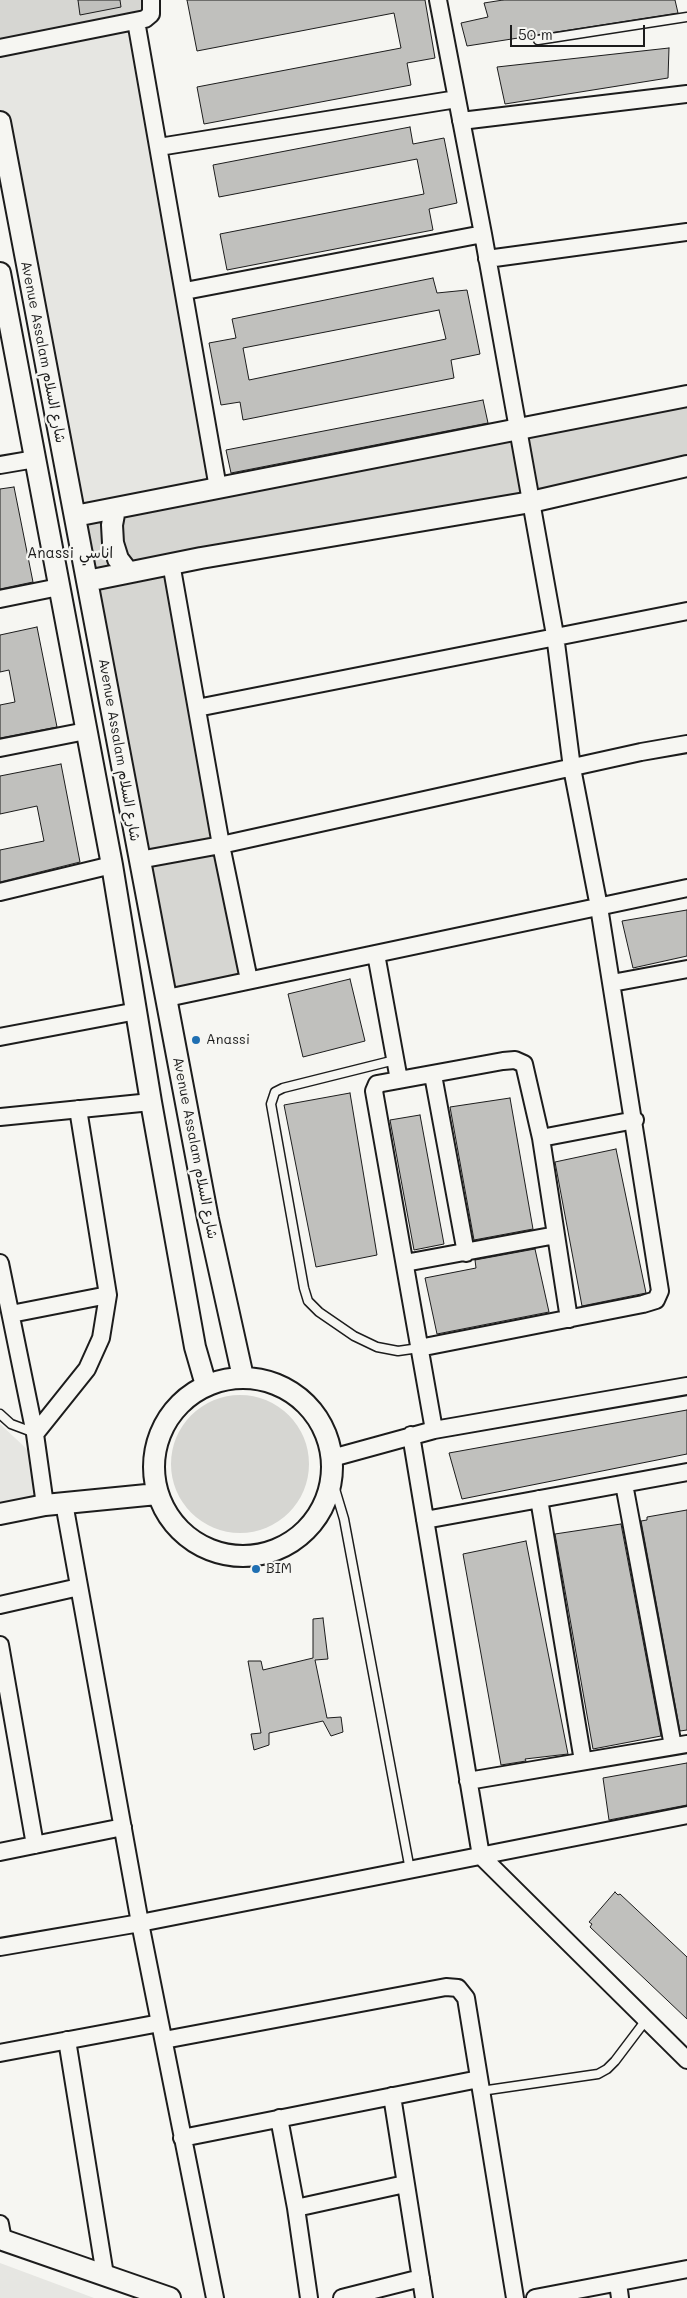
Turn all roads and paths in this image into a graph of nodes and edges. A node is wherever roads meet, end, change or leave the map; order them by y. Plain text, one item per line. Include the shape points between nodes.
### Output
1 (151, 0) edge
2 (438, 0) edge
3 (687, 17) edge
4 (136, 21) junction
5 (538, 40) dead end
6 (0, 48) edge
7 (687, 94) edge
8 (457, 99) junction
9 (461, 121) junction
10 (0, 122) edge
11 (159, 147) junction
12 (687, 232) edge
13 (483, 234) junction
14 (487, 259) junction
15 (0, 273) edge
16 (185, 291) junction
17 (5, 324) edge
18 (687, 396) edge
19 (518, 428) junction
20 (35, 459) junction
21 (0, 465) edge
22 (687, 466) edge
23 (218, 488) junction
24 (531, 502) junction
25 (115, 509) junction
26 (75, 516) junction
27 (171, 564) junction
28 (128, 572) junction
29 (87, 581) junction
30 (59, 587) junction
31 (0, 599) edge
32 (687, 611) edge
33 (555, 635) junction
34 (197, 708) junction
35 (86, 731) junction
36 (687, 744) edge
37 (0, 748) edge
38 (572, 768) junction
39 (221, 845) junction
40 (139, 860) junction
41 (112, 865) junction
42 (687, 888) edge
43 (0, 892) edge
44 (600, 907) junction
45 (376, 954) junction
46 (687, 969) edge
47 (249, 980) junction
48 (612, 983) junction
49 (167, 998) junction
50 (137, 1011) junction
51 (0, 1037) edge
52 (396, 1060) junction
53 (433, 1075) junction
54 (399, 1080) junction
55 (151, 1102) junction
56 (78, 1109) junction
57 (0, 1116) edge
58 (634, 1120) junction
59 (541, 1138) junction
60 (556, 1235) junction
61 (466, 1253) junction
62 (0, 1263) edge
63 (405, 1263) junction
64 (108, 1295) junction
65 (11, 1314) junction
66 (569, 1319) junction
67 (419, 1348) junction
68 (243, 1377) junction
69 (206, 1386) junction
70 (687, 1386) edge
71 (0, 1414) edge
72 (434, 1430) junction
73 (36, 1434) junction
74 (411, 1435) junction
75 (332, 1458) junction
76 (687, 1472) edge
77 (332, 1479) junction
78 (624, 1484) junction
79 (158, 1494) junction
80 (539, 1499) junction
81 (55, 1504) junction
82 (0, 1514) edge
83 (425, 1520) junction
84 (80, 1587) junction
85 (0, 1605) edge
86 (0, 1645) edge
87 (680, 1745) edge
88 (584, 1761) junction
89 (468, 1781) junction
90 (687, 1815) edge
91 (123, 1827) junction
92 (35, 1845) junction
93 (0, 1852) edge
94 (481, 1856) junction
95 (410, 1870) junction
96 (140, 1923) junction
97 (0, 1947) edge
98 (646, 2020) junction
99 (160, 2023) junction
100 (67, 2040) junction
101 (164, 2040) junction
102 (0, 2053) edge
103 (687, 2060) edge
104 (480, 2085) junction
105 (392, 2096) junction
106 (279, 2118) junction
107 (182, 2138) junction
108 (405, 2184) junction
109 (296, 2208) junction
110 (1, 2234) edge
111 (687, 2269) edge
112 (105, 2275) junction
113 (421, 2278) junction
114 (619, 2290) edge
115 (170, 2298) edge
116 (215, 2298) edge
117 (309, 2298) edge
118 (342, 2298) edge
119 (424, 2298) edge
120 (515, 2298) edge
121 (535, 2298) edge

1 - 4 street via 153,9 149,18
2 - 8 street
3 - 5 lane
4 - 6 street
4 - 11 street
7 - 9 street
8 - 9 street
8 - 11 street
9 - 13 street
10 - 26 street, Avenue Assalam شارع السلام
11 - 16 street
12 - 14 street
13 - 14 street
13 - 16 street
14 - 19 street
15 - 17 street, Avenue Assalam شارع السلام
16 - 23 street
17 - 20 street, Avenue Assalam شارع السلام
18 - 19 street
19 - 23 street
19 - 24 street
20 - 21 street
20 - 30 street, Avenue Assalam شارع السلام
22 - 24 street
23 - 25 street
24 - 27 street
24 - 33 street
25 - 26 street
25 - 28 street via 113,543 118,559
26 - 29 street, Avenue Assalam شارع السلام
27 - 28 street
27 - 34 street
28 - 29 street
29 - 40 street, Avenue Assalam شارع السلام
30 - 31 street
30 - 35 street, Avenue Assalam شارع السلام
32 - 33 street
33 - 34 street
33 - 38 street
34 - 39 street
35 - 37 street
35 - 41 street, Avenue Assalam شارع السلام
36 - 38 street
38 - 39 street
38 - 44 street
39 - 40 street
39 - 47 street
40 - 49 street, Avenue Assalam شارع السلام
41 - 43 street
41 - 50 street, Avenue Assalam شارع السلام
42 - 44 street
44 - 45 street
44 - 48 street
45 - 47 street
45 - 52 street
46 - 48 street
47 - 49 street
48 - 58 street
49 - 68 street, Avenue Assalam شارع السلام via 208,1219
50 - 51 street
50 - 55 street, Avenue Assalam شارع السلام
52 - 54 street
52 - 67 lane via 283,1088 275,1092 271,1104 308,1301 354,1336 377,1347 398,1351
53 - 54 street
53 - 59 street via 503,1061 516,1060 524,1064
53 - 61 street
54 - 63 street via 378,1084 374,1091
55 - 56 street
55 - 69 street, Avenue Assalam شارع السلام via 195,1347
56 - 57 street
56 - 64 street
58 - 59 street
58 - 66 street via 660,1291 656,1300
59 - 60 street
60 - 61 street
60 - 66 street
61 - 63 street
62 - 65 street
63 - 67 street
64 - 65 street
64 - 73 street via 101,1338 86,1369
65 - 73 street
66 - 67 street
67 - 72 street
68 - 69 street via 224,1379
68 - 75 street via 269,1381 300,1398 313,1411 326,1433
69 - 79 street via 180,1404 161,1430 154,1462
70 - 72 street
71 - 73 lane via 11,1424
72 - 74 street
73 - 81 street
74 - 75 street
74 - 83 street
75 - 77 street
76 - 78 street
77 - 79 street via 320,1512 298,1538 258,1554 233,1556 200,1546 174,1524
77 - 95 lane via 344,1519
78 - 80 street
78 - 87 street
79 - 81 street
80 - 83 street
80 - 88 street
81 - 82 street
81 - 84 street
83 - 89 street
84 - 85 street
84 - 91 street
86 - 92 street
87 - 88 street
88 - 89 street
89 - 94 street
90 - 94 street
91 - 92 street
91 - 96 street
92 - 93 street
94 - 95 street
94 - 98 street
95 - 96 street
96 - 97 street
96 - 99 street
98 - 103 street
98 - 104 lane via 615,2061 598,2074
99 - 100 street
99 - 101 street
100 - 102 street
100 - 112 street
101 - 104 street via 453,1986 466,1998
101 - 107 street
104 - 105 street
104 - 120 street
105 - 106 street
105 - 108 street
106 - 107 street
106 - 109 street
107 - 116 street
108 - 109 street
108 - 113 street
109 - 117 street
110 - 112 street
111 - 114 street
112 - 115 street
113 - 118 street
113 - 119 street
114 - 121 street

